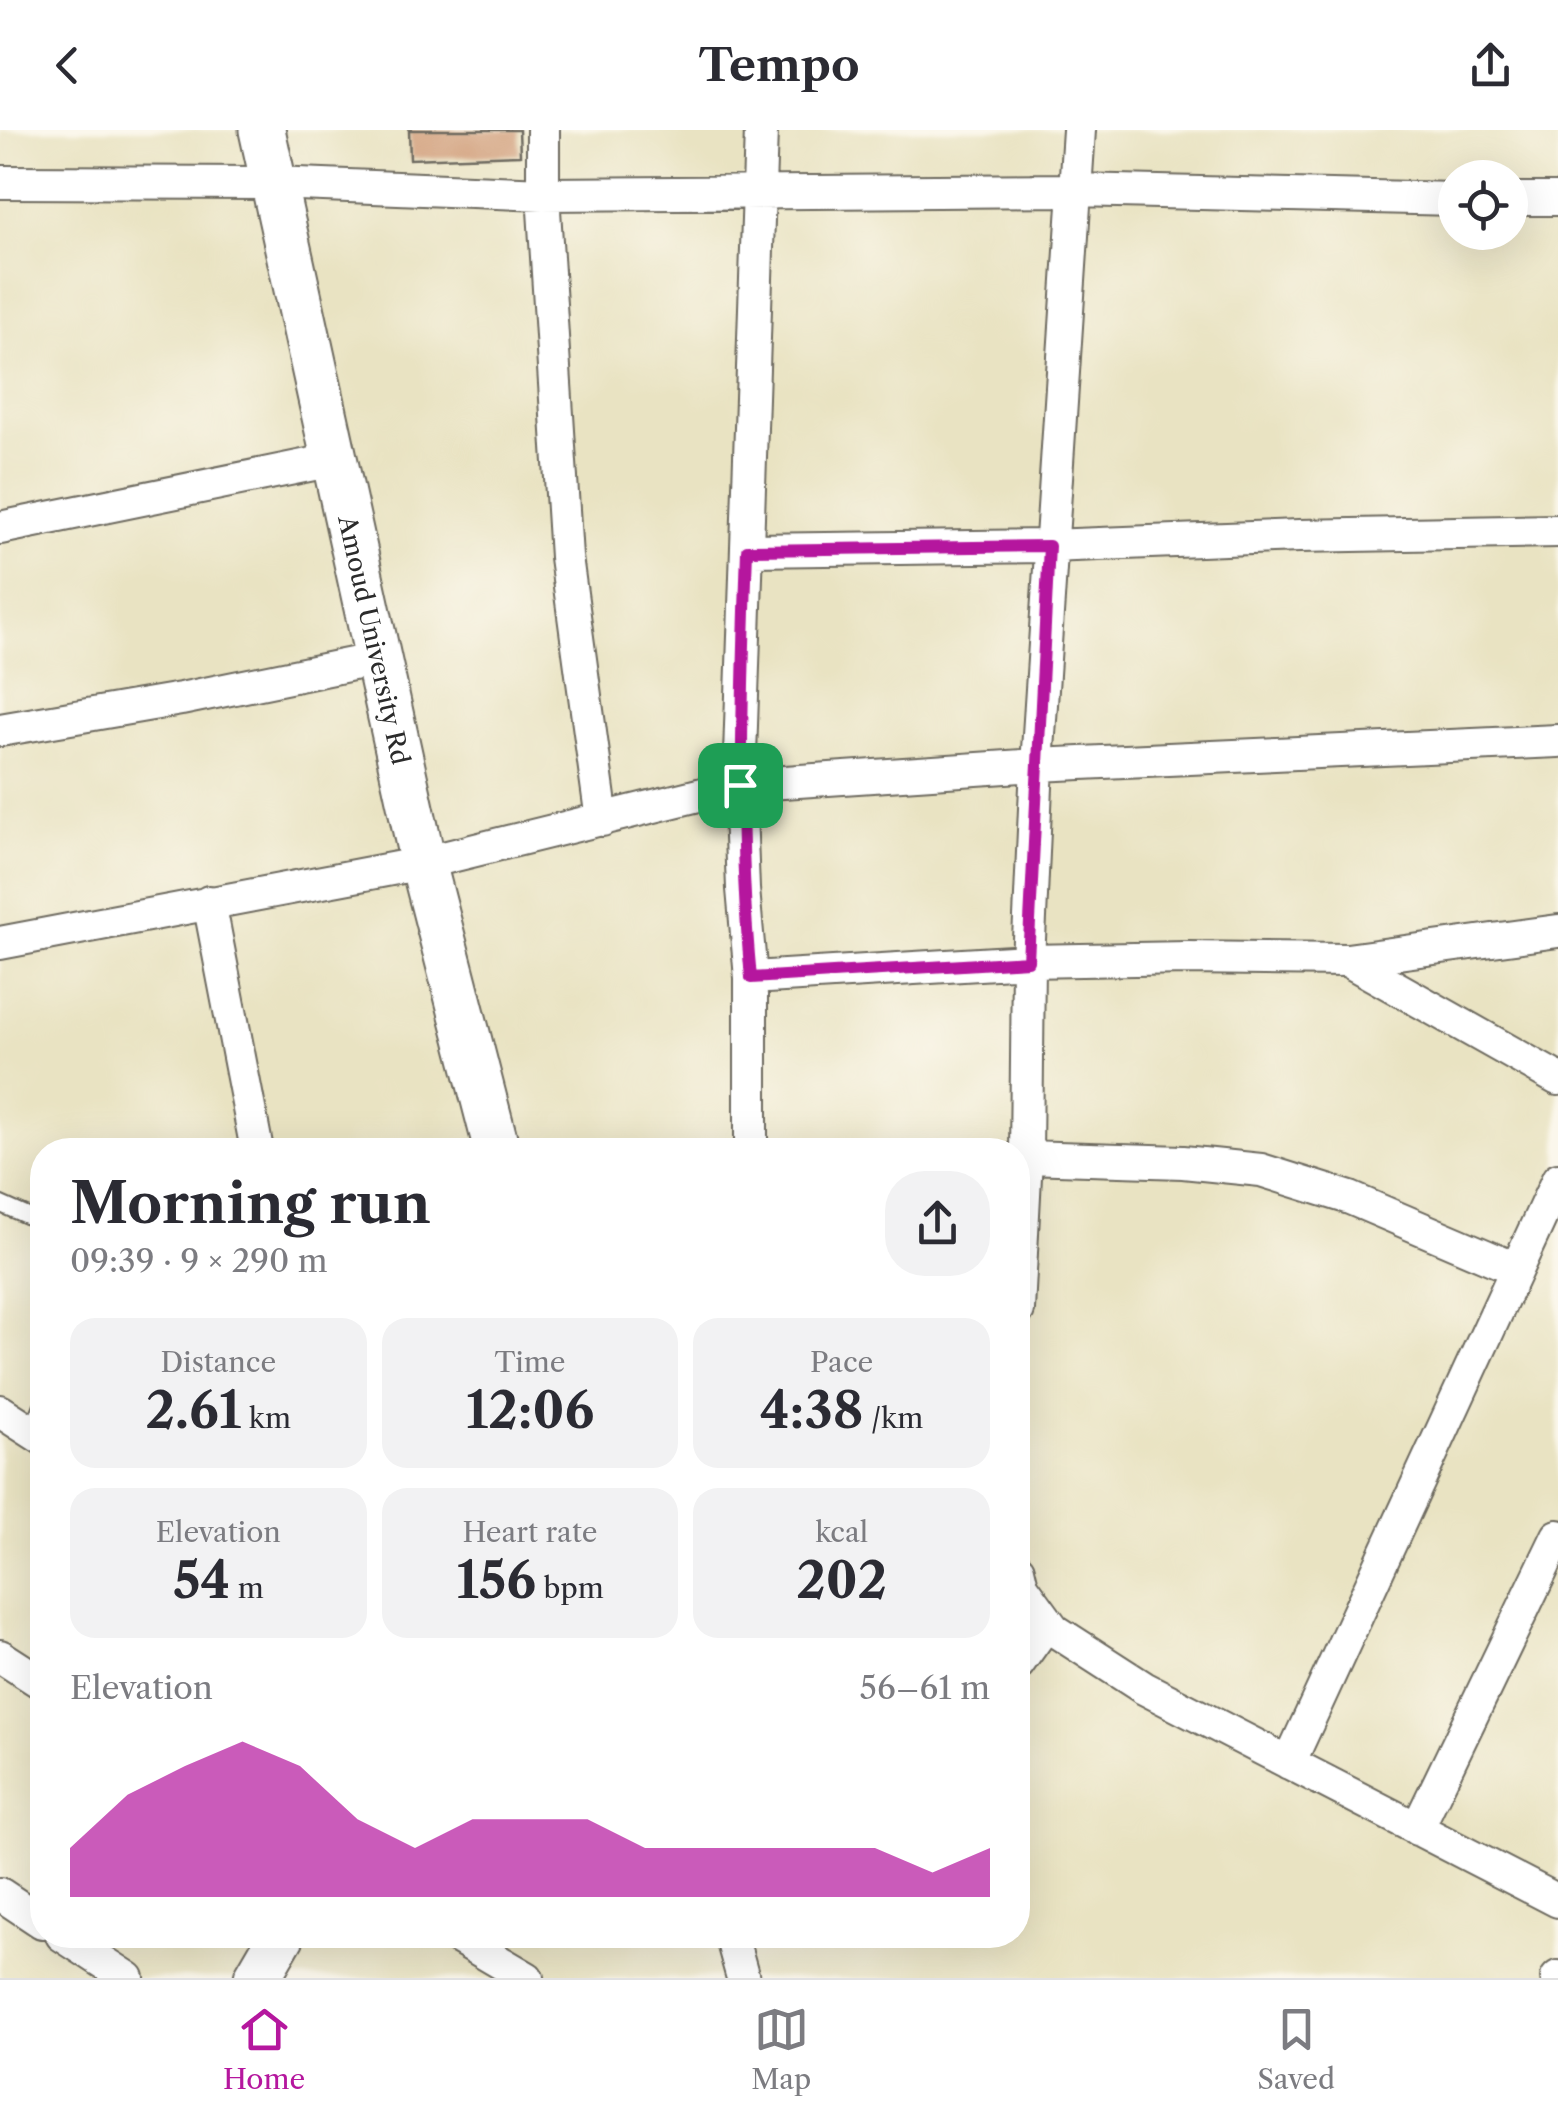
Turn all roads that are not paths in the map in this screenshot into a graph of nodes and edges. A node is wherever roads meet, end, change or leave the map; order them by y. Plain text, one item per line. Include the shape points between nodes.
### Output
1 (262, 130) edge
2 (543, 130) edge
3 (761, 130) edge
4 (1080, 130) edge
5 (0, 182) edge
6 (274, 183) junction
7 (1076, 190) junction
8 (760, 193) junction
9 (543, 194) junction
10 (1438, 198) edge
11 (1528, 199) edge
12 (1558, 200) edge
13 (332, 460) junction
14 (0, 528) edge
15 (1558, 531) edge
16 (1049, 546) junction
17 (747, 550) junction
18 (377, 659) junction
19 (0, 730) edge
20 (1558, 741) edge
21 (1037, 765) junction
22 (740, 785) junction
23 (602, 820) junction
24 (424, 864) junction
25 (209, 902) junction
26 (1558, 931) edge
27 (0, 943) edge
28 (1347, 960) junction
29 (1028, 961) junction
30 (751, 978) junction
31 (1558, 1080) edge
32 (256, 1138) edge
33 (494, 1138) edge
34 (751, 1138) edge
35 (1026, 1138) edge
36 (1030, 1157) edge
37 (1558, 1179) edge
38 (0, 1204) edge
39 (30, 1217) edge
40 (1516, 1270) junction
41 (0, 1411) edge
42 (30, 1422) edge
43 (1558, 1536) edge
44 (1030, 1597) edge
45 (1048, 1622) junction
46 (1030, 1647) edge
47 (0, 1656) edge
48 (30, 1675) edge
49 (1289, 1762) junction
50 (1417, 1828) junction
51 (0, 1894) edge
52 (1558, 1901) edge
53 (30, 1914) edge
54 (82, 1948) edge
55 (274, 1948) edge
56 (476, 1948) edge
57 (734, 1948) edge
58 (128, 1978) edge
59 (257, 1978) edge
60 (527, 1978) edge
61 (742, 1978) edge

1 - 6 street, Amoud University Rd
2 - 9 street
3 - 8 street
4 - 7 street
5 - 6 street
6 - 9 street
6 - 13 street, Amoud University Rd
7 - 8 street
7 - 10 street
7 - 16 street
8 - 9 street
8 - 17 street
9 - 23 street via 566,557
11 - 12 street
13 - 14 street
13 - 18 street, Amoud University Rd
15 - 16 street
16 - 17 street
16 - 21 street
17 - 22 street
18 - 19 street
18 - 24 street, Amoud University Rd
20 - 21 street
21 - 22 street
21 - 29 street
22 - 23 street
22 - 30 street
23 - 24 street
24 - 25 street
24 - 33 street, Amoud University Rd
25 - 27 street
25 - 32 street
26 - 28 street
28 - 29 street
28 - 31 street
29 - 30 street
29 - 35 street
30 - 34 street
36 - 40 street via 1261,1170 1350,1198
37 - 40 street
38 - 39 lane
40 - 49 street
41 - 42 street
43 - 50 street
44 - 45 street
45 - 46 street
45 - 49 street via 1144,1688
47 - 48 street
49 - 50 street
50 - 52 street
51 - 53 street
54 - 58 street
55 - 59 street
56 - 60 street
57 - 61 street

